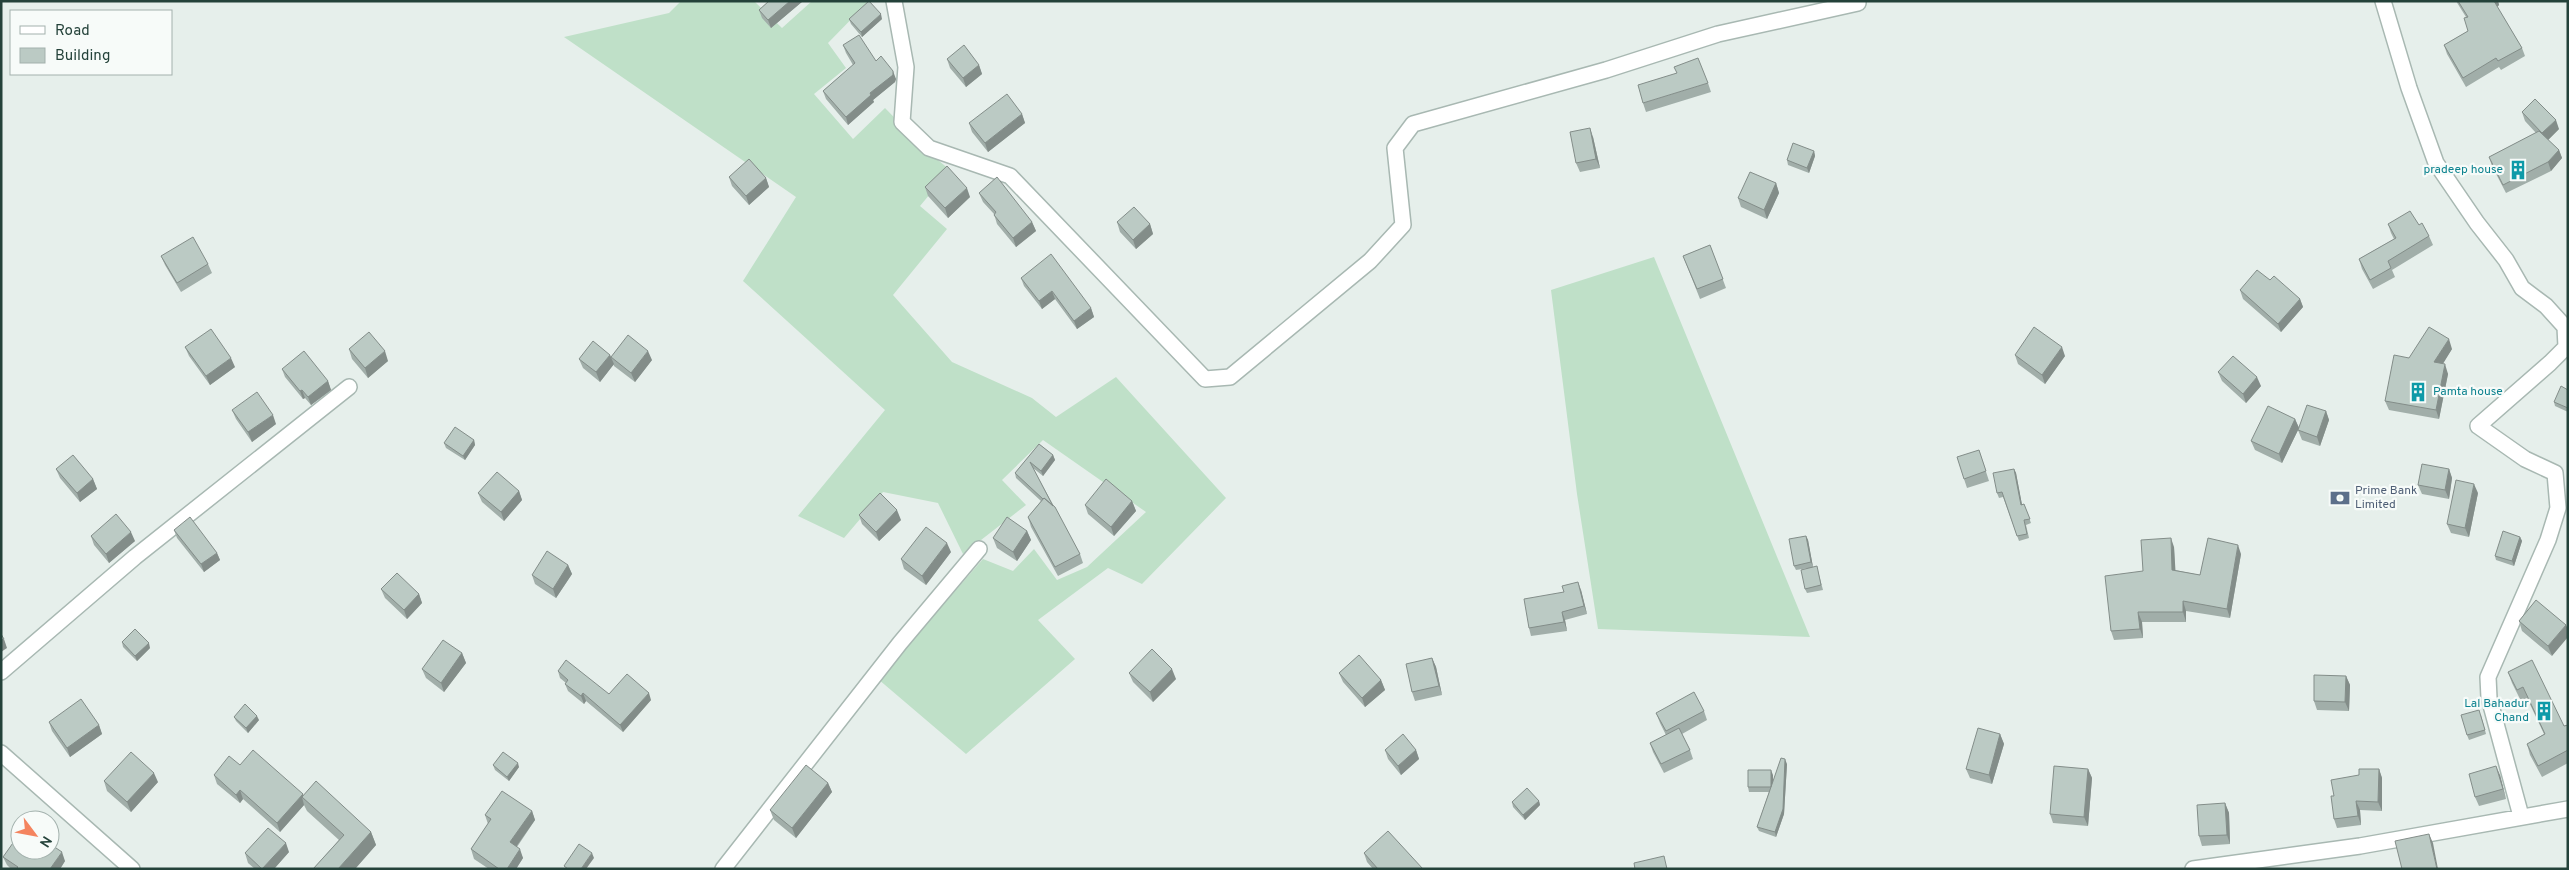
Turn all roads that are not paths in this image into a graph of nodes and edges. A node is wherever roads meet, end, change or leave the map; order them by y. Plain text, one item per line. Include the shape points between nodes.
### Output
1 (894, 1) edge
2 (2383, 1) edge
3 (1858, 3) dead end
4 (349, 387) dead end
5 (979, 549) dead end
6 (1, 672) edge
7 (1, 752) edge
8 (2568, 809) edge
9 (2521, 816) junction
10 (125, 867) edge
11 (722, 869) edge
12 (2193, 869) edge

1 - 3 street via 906,67 902,122 929,148 1010,176 1205,379 1230,378 1370,261 1404,225 1395,148 1413,124 1606,70 1718,34
2 - 9 street via 2436,163 2506,260 2522,288 2546,306 2565,327 2566,346 2478,426 2525,459 2555,472 2558,508 2548,540 2488,677 2489,698
4 - 6 street via 135,557
5 - 11 street via 900,643
7 - 10 street
8 - 9 street
9 - 12 street via 2360,846

